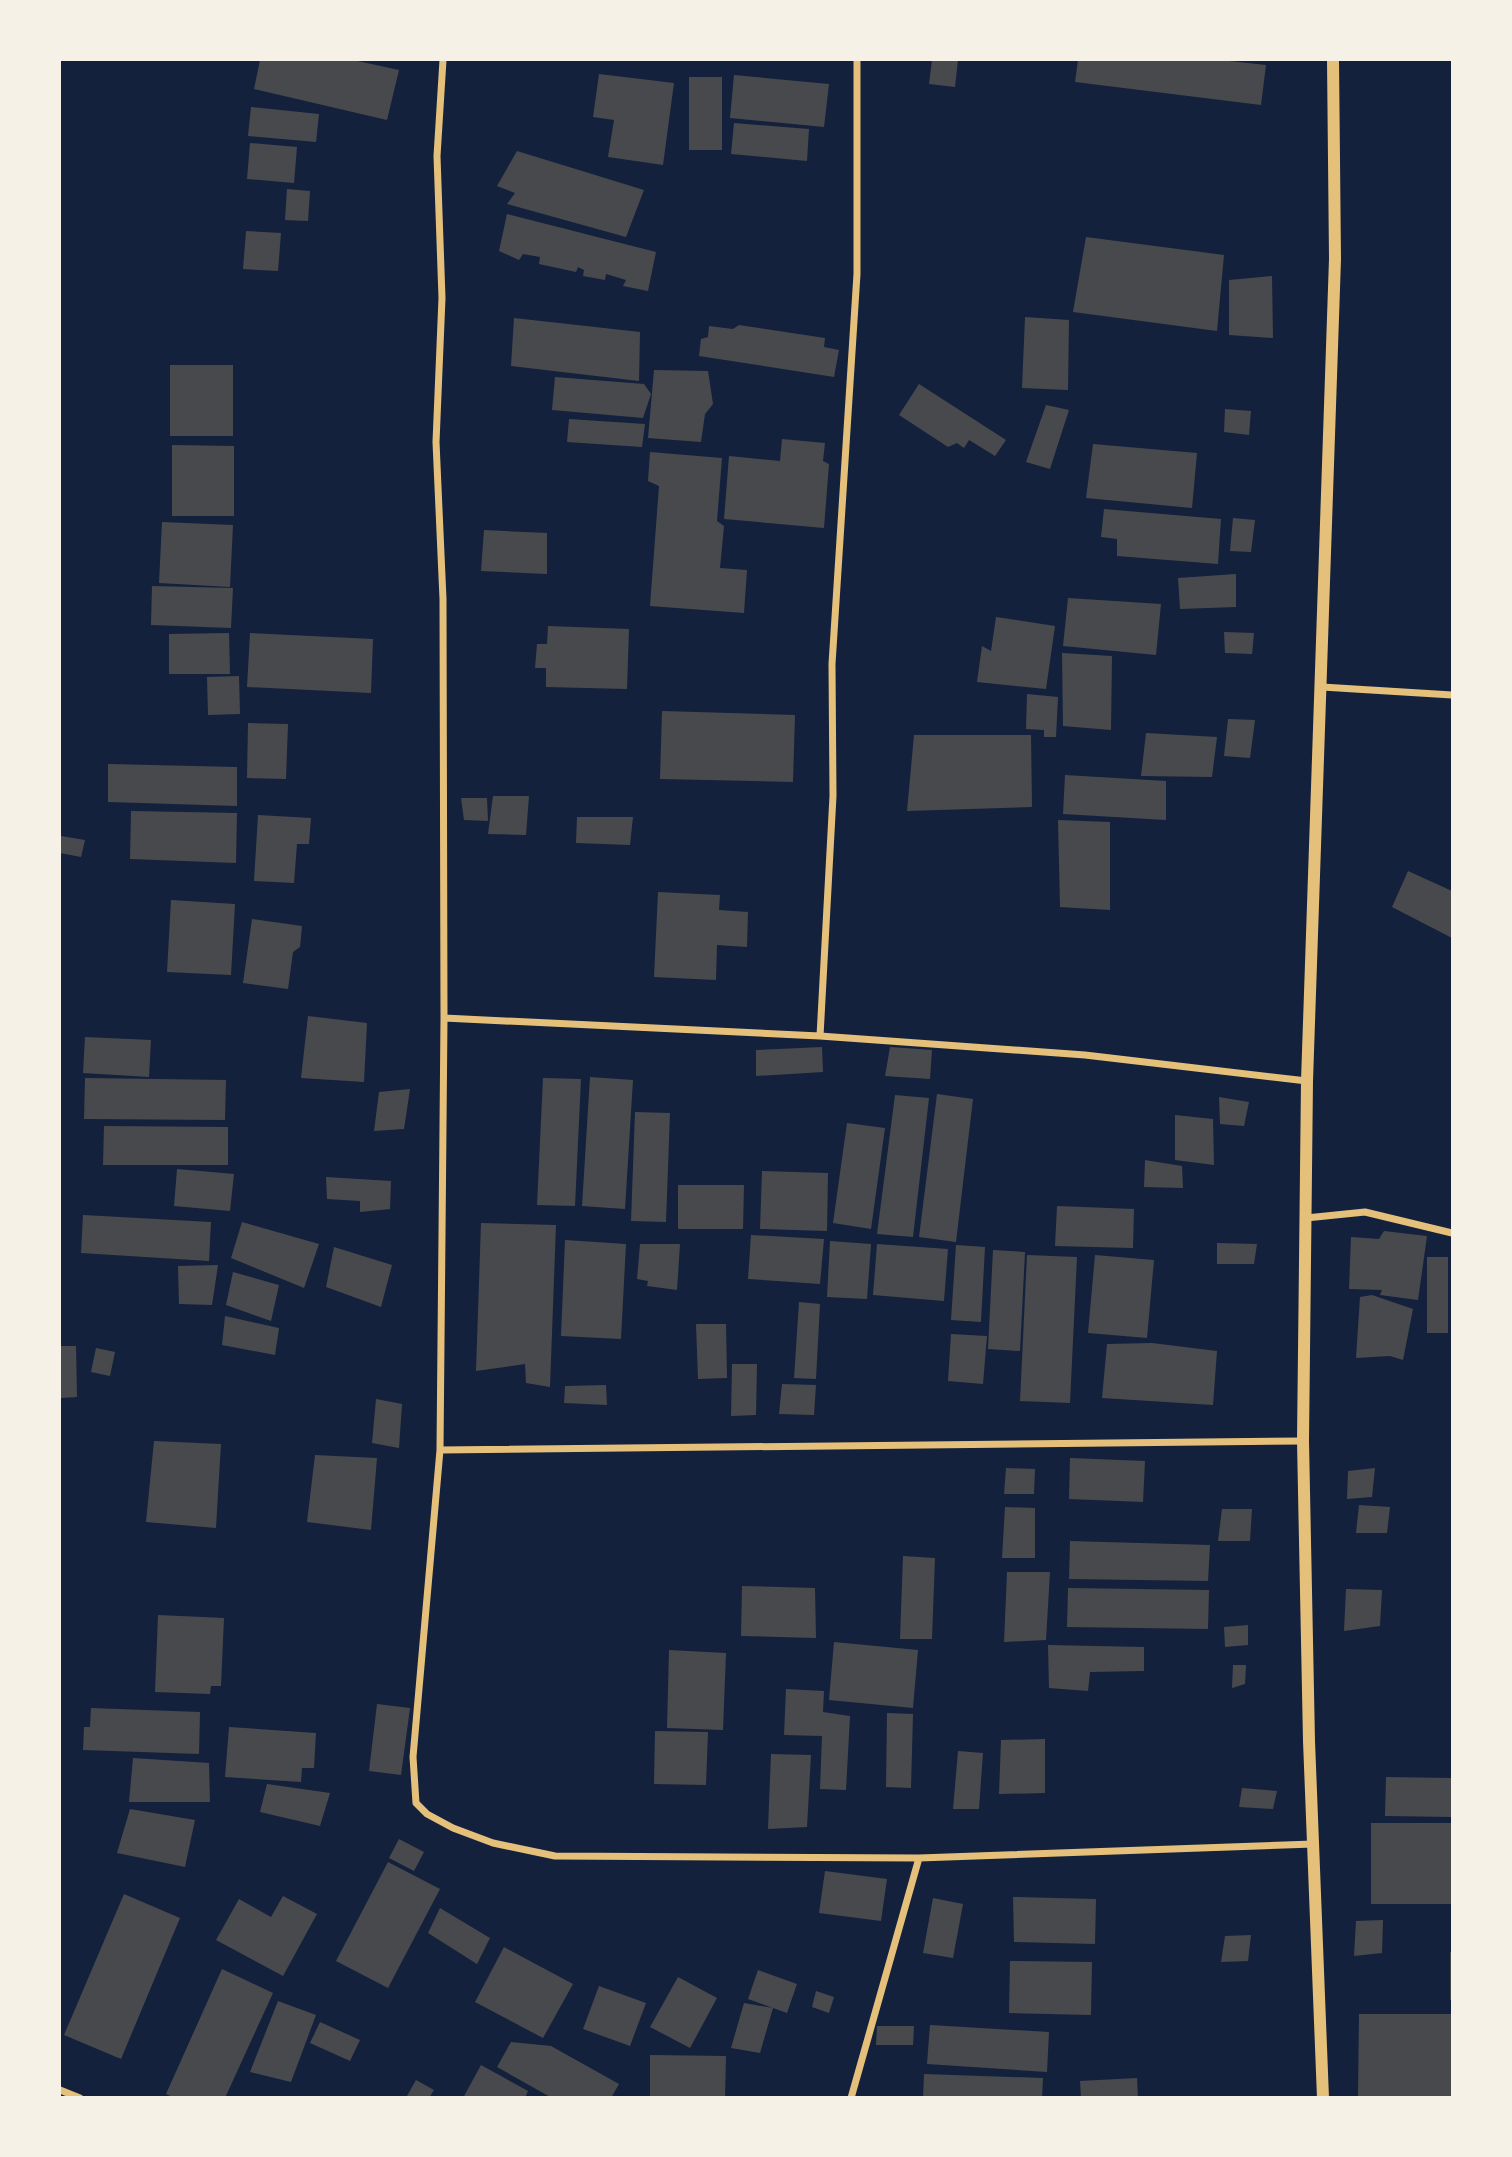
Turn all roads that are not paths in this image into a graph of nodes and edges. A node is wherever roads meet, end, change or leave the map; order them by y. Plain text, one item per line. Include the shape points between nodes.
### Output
1 (443, 60) edge
2 (857, 60) edge
3 (1333, 60) edge
4 (1322, 687) junction
5 (1452, 695) edge
6 (444, 1018) junction
7 (820, 1036) junction
8 (1307, 1080) junction
9 (1306, 1218) junction
10 (1452, 1234) edge
11 (1303, 1441) junction
12 (440, 1450) junction
13 (1313, 1844) junction
14 (919, 1858) junction
15 (60, 2090) edge
16 (80, 2098) edge
17 (851, 2098) edge
18 (1323, 2098) edge

1 - 6 street via 437,156 442,299 436,442 443,599
2 - 7 street via 857,274 832,664 833,796
3 - 4 street via 1335,258
4 - 5 street
4 - 8 street
6 - 7 street
6 - 12 street
7 - 8 street via 1084,1055
8 - 9 street
9 - 10 street via 1365,1212
9 - 11 street
11 - 12 street
11 - 13 street
12 - 14 street via 414,1757 416,1803 428,1814 493,1843 555,1856
13 - 14 street
13 - 18 street
14 - 17 street
15 - 16 street

